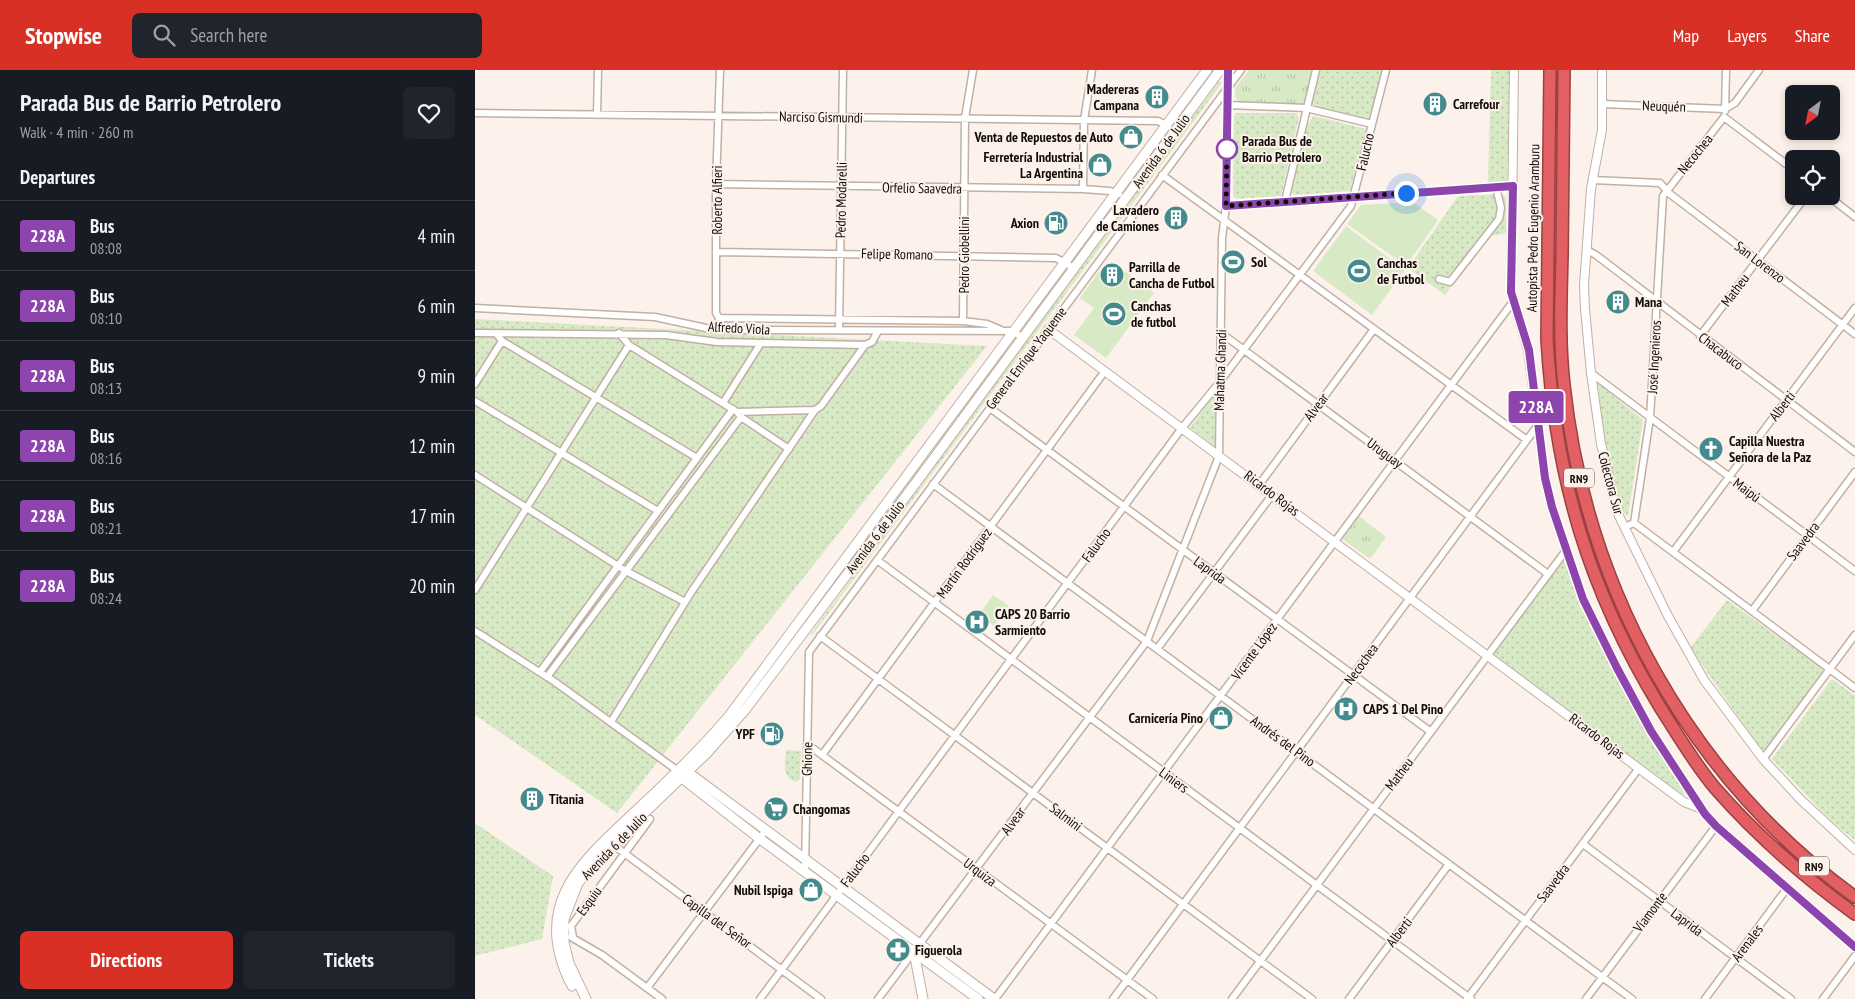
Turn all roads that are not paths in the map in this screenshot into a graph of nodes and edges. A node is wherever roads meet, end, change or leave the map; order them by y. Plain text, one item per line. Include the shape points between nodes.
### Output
1 (598, 70) edge
2 (720, 70) edge
3 (843, 70) edge
4 (973, 70) edge
5 (1092, 70) edge
6 (1207, 70) edge
7 (1220, 70) edge
8 (1228, 70) edge
9 (1241, 70) edge
10 (1316, 70) edge
11 (1386, 70) edge
12 (1514, 70) edge
13 (1550, 70) edge
14 (1564, 70) edge
15 (1602, 70) edge
16 (1726, 70) edge
17 (1759, 70) edge
18 (1229, 87) junction
19 (1602, 104) junction
20 (1228, 106) junction
21 (1306, 108) junction
22 (1725, 109) junction
23 (475, 113) edge
24 (597, 114) junction
25 (719, 116) junction
26 (842, 117) junction
27 (965, 118) junction
28 (1724, 118) junction
29 (1084, 120) junction
30 (1372, 124) junction
31 (1166, 125) junction
32 (1785, 163) edge
33 (1162, 175) junction
34 (1592, 180) junction
35 (716, 184) junction
36 (840, 186) junction
37 (1513, 186) junction
38 (1496, 187) junction
39 (964, 188) junction
40 (1083, 190) junction
41 (1666, 190) junction
42 (1116, 193) junction
43 (1355, 196) junction
44 (1127, 197) junction
45 (1285, 202) junction
46 (1799, 205) edge
47 (1840, 205) edge
48 (1226, 206) junction
49 (1855, 217) edge
50 (1225, 220) junction
51 (1587, 250) junction
52 (717, 252) junction
53 (840, 253) junction
54 (964, 255) junction
55 (1758, 261) junction
56 (1065, 262) junction
57 (1074, 268) junction
58 (1300, 274) junction
59 (1439, 279) dead end
60 (1512, 303) junction
61 (1657, 303) junction
62 (475, 308) edge
63 (1855, 308) edge
64 (719, 318) junction
65 (839, 320) junction
66 (963, 321) junction
67 (1843, 324) junction
68 (1049, 328) junction
69 (719, 329) junction
70 (1374, 329) junction
71 (839, 330) junction
72 (878, 331) junction
73 (1009, 331) junction
74 (1221, 332) junction
75 (475, 333) edge
76 (496, 333) junction
77 (619, 333) junction
78 (1855, 334) edge
79 (1700, 336) junction
80 (1023, 338) junction
81 (502, 341) junction
82 (761, 343) junction
83 (629, 345) junction
84 (865, 345) junction
85 (1244, 350) junction
86 (1105, 371) junction
87 (1591, 373) junction
88 (1219, 383) junction
89 (475, 384) edge
90 (1451, 385) junction
91 (596, 397) junction
92 (1786, 400) junction
93 (475, 401) edge
94 (723, 403) junction
95 (1318, 404) junction
96 (990, 408) junction
97 (815, 410) junction
98 (737, 412) junction
99 (1650, 418) junction
100 (1538, 425) junction
101 (1183, 428) junction
102 (1527, 440) junction
103 (789, 449) junction
104 (1047, 450) junction
105 (1855, 452) edge
106 (561, 453) junction
107 (1219, 454) junction
108 (697, 458) junction
109 (1395, 461) junction
110 (1855, 472) edge
111 (475, 475) edge
112 (1729, 477) junction
113 (933, 484) junction
114 (1259, 484) junction
115 (1272, 495) junction
116 (1124, 507) junction
117 (527, 508) junction
118 (658, 511) junction
119 (1470, 516) junction
120 (1634, 523) junction
121 (991, 526) junction
122 (1624, 527) junction
123 (1808, 536) junction
124 (1336, 541) junction
125 (1181, 549) junction
126 (1567, 549) junction
127 (1673, 552) junction
128 (877, 560) junction
129 (618, 566) junction
130 (626, 571) junction
131 (1855, 571) edge
132 (1214, 573) junction
133 (1548, 574) junction
134 (1068, 583) junction
135 (475, 590) edge
136 (1411, 597) junction
137 (685, 602) junction
138 (934, 603) junction
139 (1752, 610) junction
140 (1278, 620) junction
141 (475, 632) edge
142 (1855, 635) edge
143 (820, 636) junction
144 (1147, 641) junction
145 (812, 647) joint
146 (1157, 649) junction
147 (1490, 656) junction
148 (1011, 660) junction
149 (1830, 669) junction
150 (540, 672) junction
151 (1353, 675) junction
152 (547, 677) junction
153 (878, 678) junction
154 (1855, 688) edge
155 (1221, 696) junction
156 (1089, 718) junction
157 (611, 722) junction
158 (1431, 732) junction
159 (955, 735) junction
160 (807, 744) junction
161 (1296, 752) junction
162 (822, 755) junction
163 (1763, 759) junction
164 (1639, 768) junction
165 (681, 772) junction
166 (1164, 772) junction
167 (1034, 793) junction
168 (1374, 808) junction
169 (1702, 809) junction
170 (899, 811) junction
171 (650, 819) dead end
172 (1716, 826) junction
173 (1240, 828) junction
174 (766, 830) junction
175 (760, 839) junction
176 (612, 844) junction
177 (1583, 844) junction
178 (1108, 848) junction
179 (1855, 850) edge
180 (625, 853) junction
181 (805, 859) junction
182 (1449, 864) junction
183 (977, 870) junction
184 (805, 872) junction
185 (1317, 885) junction
186 (842, 887) junction
187 (1788, 887) junction
188 (836, 895) junction
189 (1855, 898) edge
190 (1659, 901) junction
191 (1183, 904) junction
192 (705, 912) junction
193 (1855, 914) edge
194 (1526, 920) junction
195 (1051, 924) junction
196 (563, 937) junction
197 (573, 937) junction
198 (1392, 941) junction
199 (1855, 947) edge
200 (917, 948) junction
201 (1855, 956) edge
202 (1736, 958) junction
203 (1260, 961) junction
204 (781, 969) junction
205 (1602, 977) junction
206 (1127, 980) junction
207 (647, 988) junction
208 (1469, 998) edge
209 (580, 999) edge
210 (586, 999) edge
211 (662, 999) edge
212 (760, 999) edge
213 (821, 999) edge
214 (878, 999) edge
215 (923, 999) edge
216 (978, 999) edge
217 (995, 999) edge
218 (1113, 999) edge
219 (1153, 999) edge
220 (1232, 999) edge
221 (1312, 999) edge
222 (1349, 999) edge
223 (1585, 999) edge
224 (1632, 999) edge
225 (1705, 999) edge
226 (1791, 999) edge
227 (1823, 999) edge

1 - 24 street
2 - 25 street, Roberto Alfieri
3 - 26 street, Pedro Modarelli
4 - 27 street, Pedro Giobellini
5 - 29 street
6 - 31 main road, Avenida 6 de Julio
7 - 44 main road, Avenida 6 de Julio
8 - 18 street, Mahatma Ghandi
9 - 18 street, General Enrique Yaqueme
10 - 21 street
11 - 30 street, Falucho
12 - 37 street
13 - 193 highway, Autopista Pedro Eugenio Aramburu / RN9 via 1549,384 1559,456 1591,566 1607,608 1636,666 1679,739 1714,786 1774,849
14 - 189 highway, Autopista Pedro Eugenio Aramburu / RN9 via 1561,358 1583,498 1606,567 1654,673 1718,769 1775,832
15 - 19 street, Colectora Sur
16 - 22 street
17 - 22 street via 1735,103
18 - 20 street, Mahatma Ghandi
18 - 33 street, General Enrique Yaqueme
19 - 22 street, Neuquén
19 - 34 street, Colectora Sur via 1600,147
20 - 21 street
20 - 48 street, Mahatma Ghandi
21 - 30 street
21 - 45 street
22 - 28 street
23 - 24 street, Narciso Gismundi
24 - 25 street, Narciso Gismundi
25 - 26 street, Narciso Gismundi
25 - 35 street, Roberto Alfieri
26 - 27 street, Narciso Gismundi
26 - 36 street, Pedro Modarelli
27 - 29 street, Narciso Gismundi
27 - 39 street, Pedro Giobellini
28 - 32 street
28 - 41 street, Necochea
29 - 31 street, Narciso Gismundi via 1158,120
29 - 40 street
30 - 43 street, Falucho
31 - 42 main road, Avenida 6 de Julio
33 - 50 street
33 - 68 street, General Enrique Yaqueme
34 - 41 street, San Lorenzo via 1655,181
34 - 51 street, Colectora Sur
35 - 36 street, Orfelio Saavedra
35 - 52 street, Roberto Alfieri
36 - 39 street, Orfelio Saavedra
36 - 53 street, Pedro Modarelli
37 - 38 street
37 - 60 street
38 - 43 street
38 - 59 street via 1501,208 1499,219 1450,282
39 - 40 street, Orfelio Saavedra
39 - 54 street, Pedro Giobellini
40 - 42 street, Orfelio Saavedra
41 - 55 street, San Lorenzo
41 - 61 street, José Ingenieros via 1662,202
42 - 44 street, Orfelio Saavedra
42 - 56 main road, Avenida 6 de Julio
43 - 45 street
43 - 58 street, Falucho
44 - 57 main road, Avenida 6 de Julio
45 - 48 street
46 - 55 street, Matheu
47 - 49 street
48 - 50 street, Mahatma Ghandi
50 - 58 street
50 - 74 street, Mahatma Ghandi
51 - 61 street, Chacabuco
51 - 87 street, Colectora Sur via 1585,309
52 - 53 street, Felipe Romano
52 - 64 street, Roberto Alfieri via 716,313
53 - 54 street, Felipe Romano
53 - 65 street, Pedro Modarelli
54 - 56 street, Felipe Romano via 1056,258
54 - 66 street, Pedro Giobellini
55 - 67 street, San Lorenzo
55 - 79 street, Matheu
56 - 57 street, Felipe Romano
56 - 73 main road, Avenida 6 de Julio
57 - 80 main road, Avenida 6 de Julio
58 - 70 street
58 - 85 street, Falucho
60 - 90 street, Vicente López
60 - 100 street via 1529,350
61 - 79 street, Chacabuco
61 - 99 street, José Ingenieros
62 - 69 street, Alfredo Viola via 655,317
63 - 67 street, Alberti
64 - 65 street, Alfredo Viola
64 - 69 street, Roberto Alfieri
65 - 66 street, Alfredo Viola
65 - 71 street, Pedro Modarelli
66 - 73 street, Alfredo Viola
67 - 78 street, San Lorenzo
67 - 92 street, Alberti
68 - 86 street, Ricardo Rojas
68 - 96 street, General Enrique Yaqueme
68 - 101 street, Ricardo Rojas
69 - 71 street, Alfredo Viola
70 - 90 street
70 - 95 street, Alvear
71 - 72 street, Alfredo Viola
72 - 73 street, Alfredo Viola
72 - 84 street via 872,342
73 - 80 street, Alfredo Viola
73 - 165 main road, Avenida 6 de Julio via 735,708
74 - 85 street, Uruguay
74 - 88 street, Mahatma Ghandi
75 - 76 street
76 - 77 street
76 - 81 street
77 - 82 street
77 - 83 street
79 - 92 street, Chacabuco
80 - 165 main road, Avenida 6 de Julio via 745,710
81 - 89 street
81 - 91 street
82 - 84 street
82 - 94 street
83 - 91 street
83 - 94 street
84 - 97 street
85 - 88 street, Falucho
85 - 95 street, Uruguay
86 - 101 street, Ricardo Rojas
86 - 104 street, Martín Rodríguez
87 - 99 street, Maipú
87 - 122 street, Colectora Sur via 1604,456 1617,512
88 - 101 street, Falucho
88 - 107 street, Mahatma Ghandi
90 - 102 street
90 - 109 street, Vicente López
91 - 106 street
91 - 108 street
92 - 105 street, Chacabuco
92 - 112 street, Alberti
93 - 106 street
94 - 98 street
95 - 109 street, Uruguay
95 - 114 street, Alvear
96 - 104 street, Laprida
96 - 113 street, General Enrique Yaqueme
97 - 98 street
97 - 103 street
98 - 103 street
98 - 108 street
98 - 130 street
99 - 112 street, Maipú
99 - 120 street, José Ingenieros
100 - 102 street, Necochea
100 - 126 street via 1548,492
101 - 107 street, Ricardo Rojas
101 - 116 street, Falucho
102 - 119 street, Necochea
103 - 137 street
104 - 116 street, Laprida
104 - 121 street, Martín Rodríguez
106 - 117 street
106 - 118 street
107 - 114 street, Ricardo Rojas
107 - 125 street, Mahatma Ghandi
108 - 118 street
109 - 119 street, Uruguay
109 - 124 street, Vicente López
110 - 123 street, Saavedra
111 - 117 street
112 - 123 street, Maipú
112 - 127 street, Alberti
113 - 121 street, Andrés del Pino
113 - 128 street, General Enrique Yaqueme
114 - 115 street, Ricardo Rojas
114 - 124 street, Ricardo Rojas
115 - 124 street, Ricardo Rojas
115 - 132 street
116 - 125 street, Laprida
116 - 134 street, Falucho
117 - 129 street
117 - 135 street
118 - 129 street
119 - 133 street, Uruguay
119 - 136 street, Necochea
120 - 122 street
120 - 127 street
121 - 134 street, Andrés del Pino
121 - 138 street, Martín Rodríguez
122 - 163 street, Colectora Sur via 1704,680
123 - 131 street, Maipú
123 - 139 street, Saavedra
124 - 136 street, Ricardo Rojas
124 - 140 street, Vicente López
125 - 132 street, Laprida
125 - 144 street, Mahatma Ghandi
126 - 133 street, Matheu
126 - 169 street via 1583,599 1617,668 1651,731
127 - 139 street
128 - 138 street, Liniers
128 - 143 street, General Enrique Yaqueme
129 - 130 street
129 - 150 street
130 - 137 street
130 - 152 street
132 - 140 street, Laprida
132 - 146 street
133 - 147 street, Matheu
134 - 144 street, Andrés del Pino
134 - 148 street, Falucho
136 - 147 street, Ricardo Rojas
136 - 151 street, Necochea
137 - 157 street
138 - 148 street, Liniers
138 - 153 street, Martín Rodríguez
139 - 149 street
140 - 151 street, Laprida
140 - 155 street, Vicente López
141 - 150 street
142 - 149 street
143 - 145 street, General Enrique Yaqueme
143 - 153 street, Salmini
144 - 146 street, Andrés del Pino
144 - 156 street, Alvear
145 - 160 street, Ghione via 808,656
146 - 155 street, Andrés del Pino
147 - 158 street, Matheu
147 - 164 street, Ricardo Rojas
148 - 156 street, Liniers
148 - 159 street, Falucho
149 - 154 street
149 - 163 street
150 - 152 street
151 - 158 street, Laprida
151 - 161 street, Necochea
152 - 157 street
153 - 159 street, Salmini
153 - 162 street, Martín Rodríguez
155 - 161 street, Andrés del Pino
155 - 166 street, Vicente López
156 - 166 street, Liniers
156 - 167 street, Alvear
157 - 165 street
158 - 168 street, Matheu
159 - 167 street, Salmini
159 - 170 street, Falucho
160 - 162 street, Urquiza
160 - 181 street, Ghione
161 - 168 street, Andrés del Pino
161 - 173 street, Necochea
162 - 170 street, Urquiza
163 - 179 street, Colectora Sur
164 - 169 street, Ricardo Rojas via 1684,802
164 - 177 street, Saavedra
165 - 174 main road
165 - 175 main road
165 - 176 main road, Avenida 6 de Julio
165 - 209 main road, Avenida 6 de Julio via 588,857 563,896 556,924 556,943 565,972
166 - 173 street, Liniers
166 - 178 street, Vicente López
167 - 178 street, Salmini
167 - 183 street, Alvear
168 - 182 street, Andrés del Pino
168 - 185 street, Matheu
169 - 172 street
170 - 183 street, Urquiza
170 - 186 street, Falucho
171 - 180 street, Esquiu
172 - 187 street
172 - 190 street, Viamonte
173 - 185 street, Liniers
173 - 191 street, Necochea
174 - 175 street
174 - 181 main road
175 - 184 main road
175 - 192 street
176 - 180 street, Capilla del Señor
176 - 196 main road, Avenida 6 de Julio via 589,869 573,894 564,919
177 - 190 street, Laprida
177 - 194 street, Saavedra
178 - 191 street, Salmini
178 - 195 street, Vicente López
180 - 192 street, Capilla del Señor
180 - 197 street, Esquiu via 571,926
181 - 184 street, Ghione
181 - 186 main road
182 - 194 street, Andrés del Pino
182 - 198 street, Alberti
183 - 195 street, Urquiza
183 - 200 street, Alvear
184 - 188 main road
185 - 198 street, Liniers
185 - 203 street, Matheu
186 - 188 street, Falucho
186 - 200 main road
187 - 199 street
187 - 202 street, Arenales
188 - 200 main road
188 - 204 street, Falucho
190 - 202 street, Laprida
190 - 205 street, Viamonte
191 - 203 street, Salmini
191 - 206 street, Necochea
192 - 204 street, Capilla del Señor
192 - 207 street
194 - 205 street, Andrés del Pino
194 - 208 street, Saavedra
195 - 206 street, Urquiza
195 - 217 street, Vicente López
196 - 197 street
196 - 210 main road, Avenida 6 de Julio via 569,964
197 - 207 street
198 - 208 street, Liniers
198 - 222 street, Alberti
200 - 214 street, Alvear
200 - 215 main road
200 - 216 main road
200 - 217 main road
201 - 227 street
202 - 225 street, Arenales
202 - 226 street, Laprida
203 - 220 street, Matheu
203 - 221 street, Salmini
204 - 212 street, Falucho
204 - 213 street, Capilla del Señor
205 - 223 street, Viamonte
205 - 224 street, Andrés del Pino
206 - 218 street, Necochea
206 - 219 street, Urquiza
207 - 211 street

